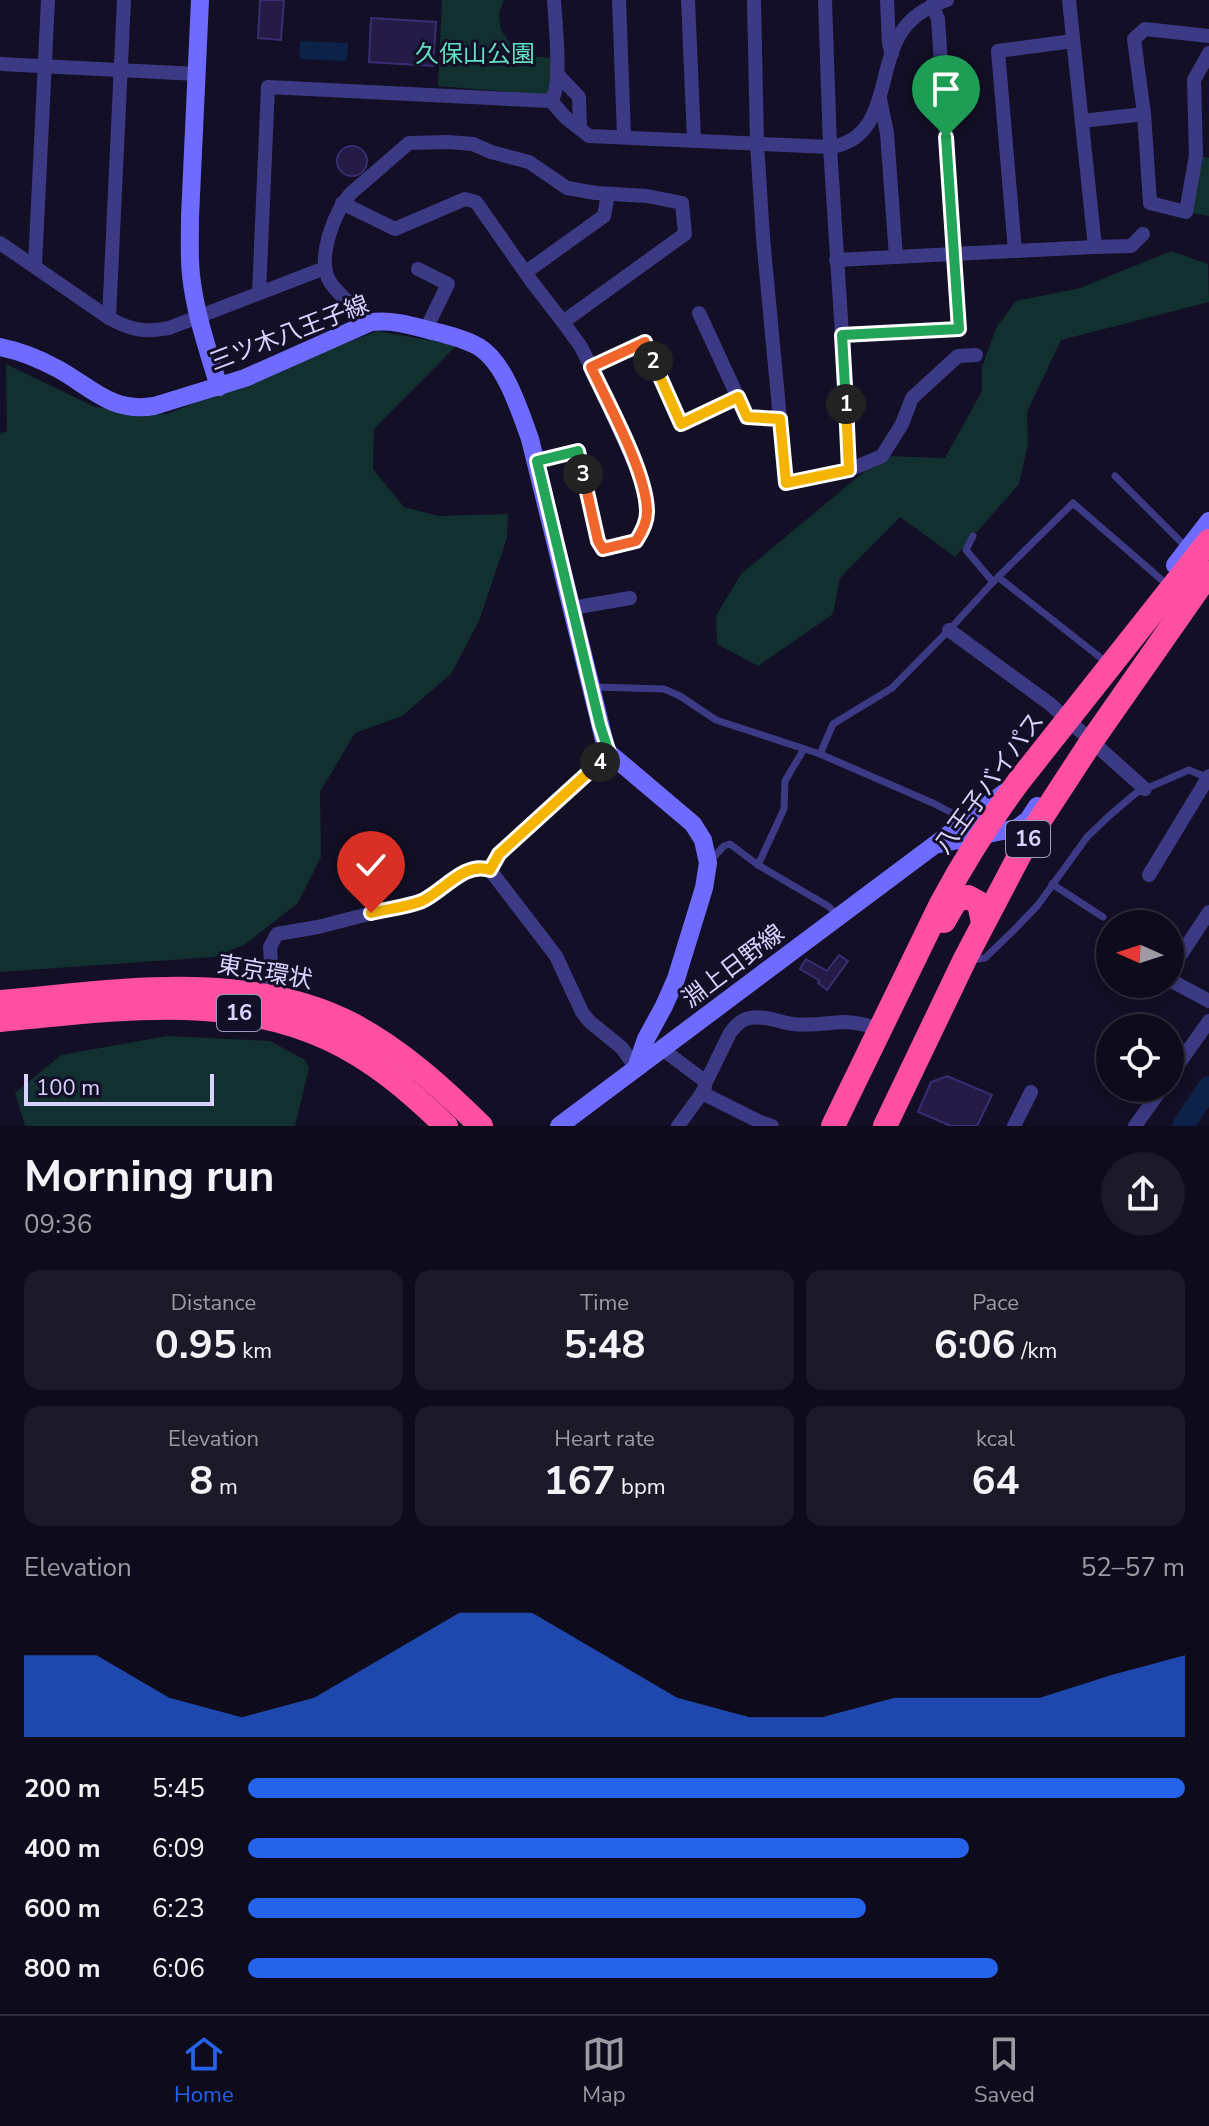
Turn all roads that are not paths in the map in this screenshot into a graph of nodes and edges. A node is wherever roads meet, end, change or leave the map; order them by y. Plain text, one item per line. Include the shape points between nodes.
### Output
1 (48, 0) edge
2 (124, 0) edge
3 (200, 0) edge
4 (554, 0) edge
5 (619, 0) edge
6 (688, 0) edge
7 (754, 0) edge
8 (825, 0) edge
9 (887, 0) edge
10 (947, 0) edge
11 (1069, 0) edge
12 (932, 5) junction
13 (1209, 36) edge
14 (1073, 41) junction
15 (1209, 53) edge
16 (892, 54) junction
17 (0, 64) edge
18 (44, 66) junction
19 (121, 70) junction
20 (197, 74) junction
21 (558, 75) junction
22 (879, 97) junction
23 (551, 101) junction
24 (1144, 114) junction
25 (1082, 121) junction
26 (580, 128) junction
27 (624, 136) junction
28 (694, 140) junction
29 (757, 143) junction
30 (830, 147) junction
31 (608, 194) junction
32 (342, 203) junction
33 (1143, 234) dead end
34 (0, 243) edge
35 (1095, 247) junction
36 (1015, 251) junction
37 (955, 254) junction
38 (896, 257) junction
39 (836, 260) junction
40 (35, 265) junction
41 (325, 268) junction
42 (418, 269) dead end
43 (526, 272) junction
44 (259, 293) junction
45 (699, 313) dead end
46 (198, 315) junction
47 (109, 318) junction
48 (371, 322) junction
49 (563, 322) junction
50 (426, 329) junction
51 (842, 335) junction
52 (0, 347) edge
53 (976, 355) dead end
54 (591, 367) junction
55 (219, 387) junction
56 (738, 397) junction
57 (780, 419) junction
58 (537, 461) junction
59 (849, 470) junction
60 (1115, 476) dead end
61 (1209, 521) edge
62 (973, 536) dead end
63 (1198, 545) edge
64 (1209, 573) edge
65 (996, 580) junction
66 (1163, 581) junction
67 (630, 598) dead end
68 (572, 608) junction
69 (949, 630) junction
70 (1108, 663) junction
71 (592, 686) junction
72 (1085, 700) junction
73 (1069, 721) junction
74 (1091, 742) junction
75 (804, 749) junction
76 (609, 753) junction
77 (820, 754) junction
78 (1208, 777) edge
79 (1145, 789) junction
80 (974, 828) junction
81 (936, 845) junction
82 (708, 863) junction
83 (758, 865) junction
84 (960, 869) junction
85 (490, 870) junction
86 (1149, 875) dead end
87 (1052, 884) junction
88 (1096, 912) edge
89 (1209, 912) edge
90 (840, 916) junction
91 (983, 923) junction
92 (1184, 950) edge
93 (965, 959) junction
94 (901, 986) junction
95 (1184, 988) edge
96 (273, 998) junction
97 (1209, 1001) edge
98 (0, 1002) edge
99 (0, 1020) edge
100 (1209, 1021) edge
101 (880, 1029) junction
102 (662, 1049) junction
103 (1184, 1056) edge
104 (636, 1068) junction
105 (704, 1088) junction
106 (1031, 1092) dead end
107 (1152, 1102) edge
108 (446, 1126) edge
109 (481, 1126) edge
110 (559, 1126) edge
111 (678, 1126) edge
112 (772, 1126) edge
113 (833, 1126) edge
114 (885, 1126) edge
115 (1014, 1126) edge
116 (1135, 1126) edge

1 - 18 street
2 - 19 street
3 - 20 main road
4 - 21 street
5 - 27 street
6 - 28 street
7 - 29 street
8 - 30 street
9 - 16 street
10 - 12 street
11 - 14 street
12 - 16 street via 904,28
12 - 37 street via 938,19
13 - 24 street via 1145,29 1134,39
14 - 25 street
14 - 36 street via 998,51
15 - 24 street via 1194,80 1196,155 1186,212 1150,203
16 - 22 street
17 - 18 street
18 - 19 street
18 - 40 street
19 - 20 street
19 - 47 street
20 - 46 main road via 190,229
21 - 23 street
21 - 26 street via 579,97
22 - 30 street via 861,135
22 - 38 street via 887,133
23 - 26 street
23 - 44 street via 268,87
24 - 25 street
25 - 35 street
26 - 27 street via 589,136
27 - 28 street
28 - 29 street
29 - 30 street
29 - 57 street
30 - 39 street
31 - 32 street via 567,188 529,162 473,144 409,143
31 - 43 street via 604,216
31 - 49 street via 682,203 685,234
32 - 41 street via 326,246
32 - 43 street via 395,229 465,199 476,202
33 - 35 street via 1131,246
34 - 40 street
35 - 36 street
36 - 37 street
37 - 38 street
37 - 51 street via 959,329
38 - 39 street
39 - 51 street
40 - 47 street
41 - 44 street
41 - 48 street via 332,285
42 - 50 street via 448,284
43 - 49 street
44 - 46 street
45 - 56 street
46 - 47 street via 147,331
46 - 55 main road
48 - 50 main road, 三ツ木八王子線 via 390,320
48 - 55 main road, 三ツ木八王子線
49 - 54 street
50 - 58 main road, 三ツ木八王子線 via 481,348 493,360
51 - 59 street
52 - 55 main road, 三ツ木八王子線 via 44,361 124,406 154,406
53 - 59 street via 958,356 912,398 882,456
54 - 56 street via 645,342 681,424
54 - 58 street via 642,480 646,523 636,541 603,549 578,451
56 - 57 street via 747,417
57 - 59 street via 786,483
58 - 68 main road, 三ツ木八王子線
60 - 63 lane
61 - 63 main road
62 - 65 lane via 966,550
63 - 66 main road
63 - 72 highway, 八王子バイパス / 16
64 - 74 highway, 16
65 - 66 lane via 1073,503
65 - 69 lane
65 - 70 lane
66 - 70 main road
67 - 68 street
68 - 71 main road, 三ツ木八王子線
69 - 73 street
69 - 77 lane via 892,688 833,724
70 - 72 main road
71 - 75 lane via 664,689 716,720
71 - 76 main road, 三ツ木八王子線
72 - 73 highway, 八王子バイパス / 16
73 - 74 street
73 - 80 highway, 八王子バイパス / 16
74 - 79 street
74 - 80 main road, 淵上日野線 via 1025,823 1011,830
74 - 91 highway, 16 via 1029,837
75 - 77 lane
75 - 83 lane via 785,781 784,809
76 - 82 main road via 693,824
76 - 85 street via 499,854
77 - 80 lane via 935,804
78 - 79 lane via 1189,770
78 - 86 street
79 - 87 lane via 1087,837
80 - 81 main road, 淵上日野線
80 - 84 highway, 八王子バイパス / 16
81 - 84 main road via 956,851
81 - 90 main road, 淵上日野線
82 - 83 lane via 727,844
82 - 104 main road via 684,955
83 - 90 lane
84 - 94 highway, 八王子バイパス / 16
85 - 96 street via 470,870 423,900 277,934 270,947
85 - 104 street via 556,956 582,1012
87 - 88 lane
87 - 93 lane via 985,958
89 - 92 street
90 - 102 main road, 淵上日野線
91 - 93 highway, 16
91 - 94 highway via 979,903 968,897 956,900 928,953
93 - 114 highway, 16
94 - 101 highway, 八王子バイパス / 16
95 - 97 street
96 - 98 highway, 東京環状 / 16 via 173,989
96 - 109 highway, 東京環状 / 16 via 310,1007 385,1044
99 - 108 highway, 東京環状 / 16 via 168,1008 216,1009 273,1020 350,1050
100 - 103 street
101 - 105 street via 749,1018 730,1033
101 - 113 highway, 八王子バイパス / 16
102 - 104 main road, 淵上日野線
102 - 105 street
104 - 110 main road, 淵上日野線
105 - 111 street
105 - 112 street
106 - 115 street
107 - 116 street

